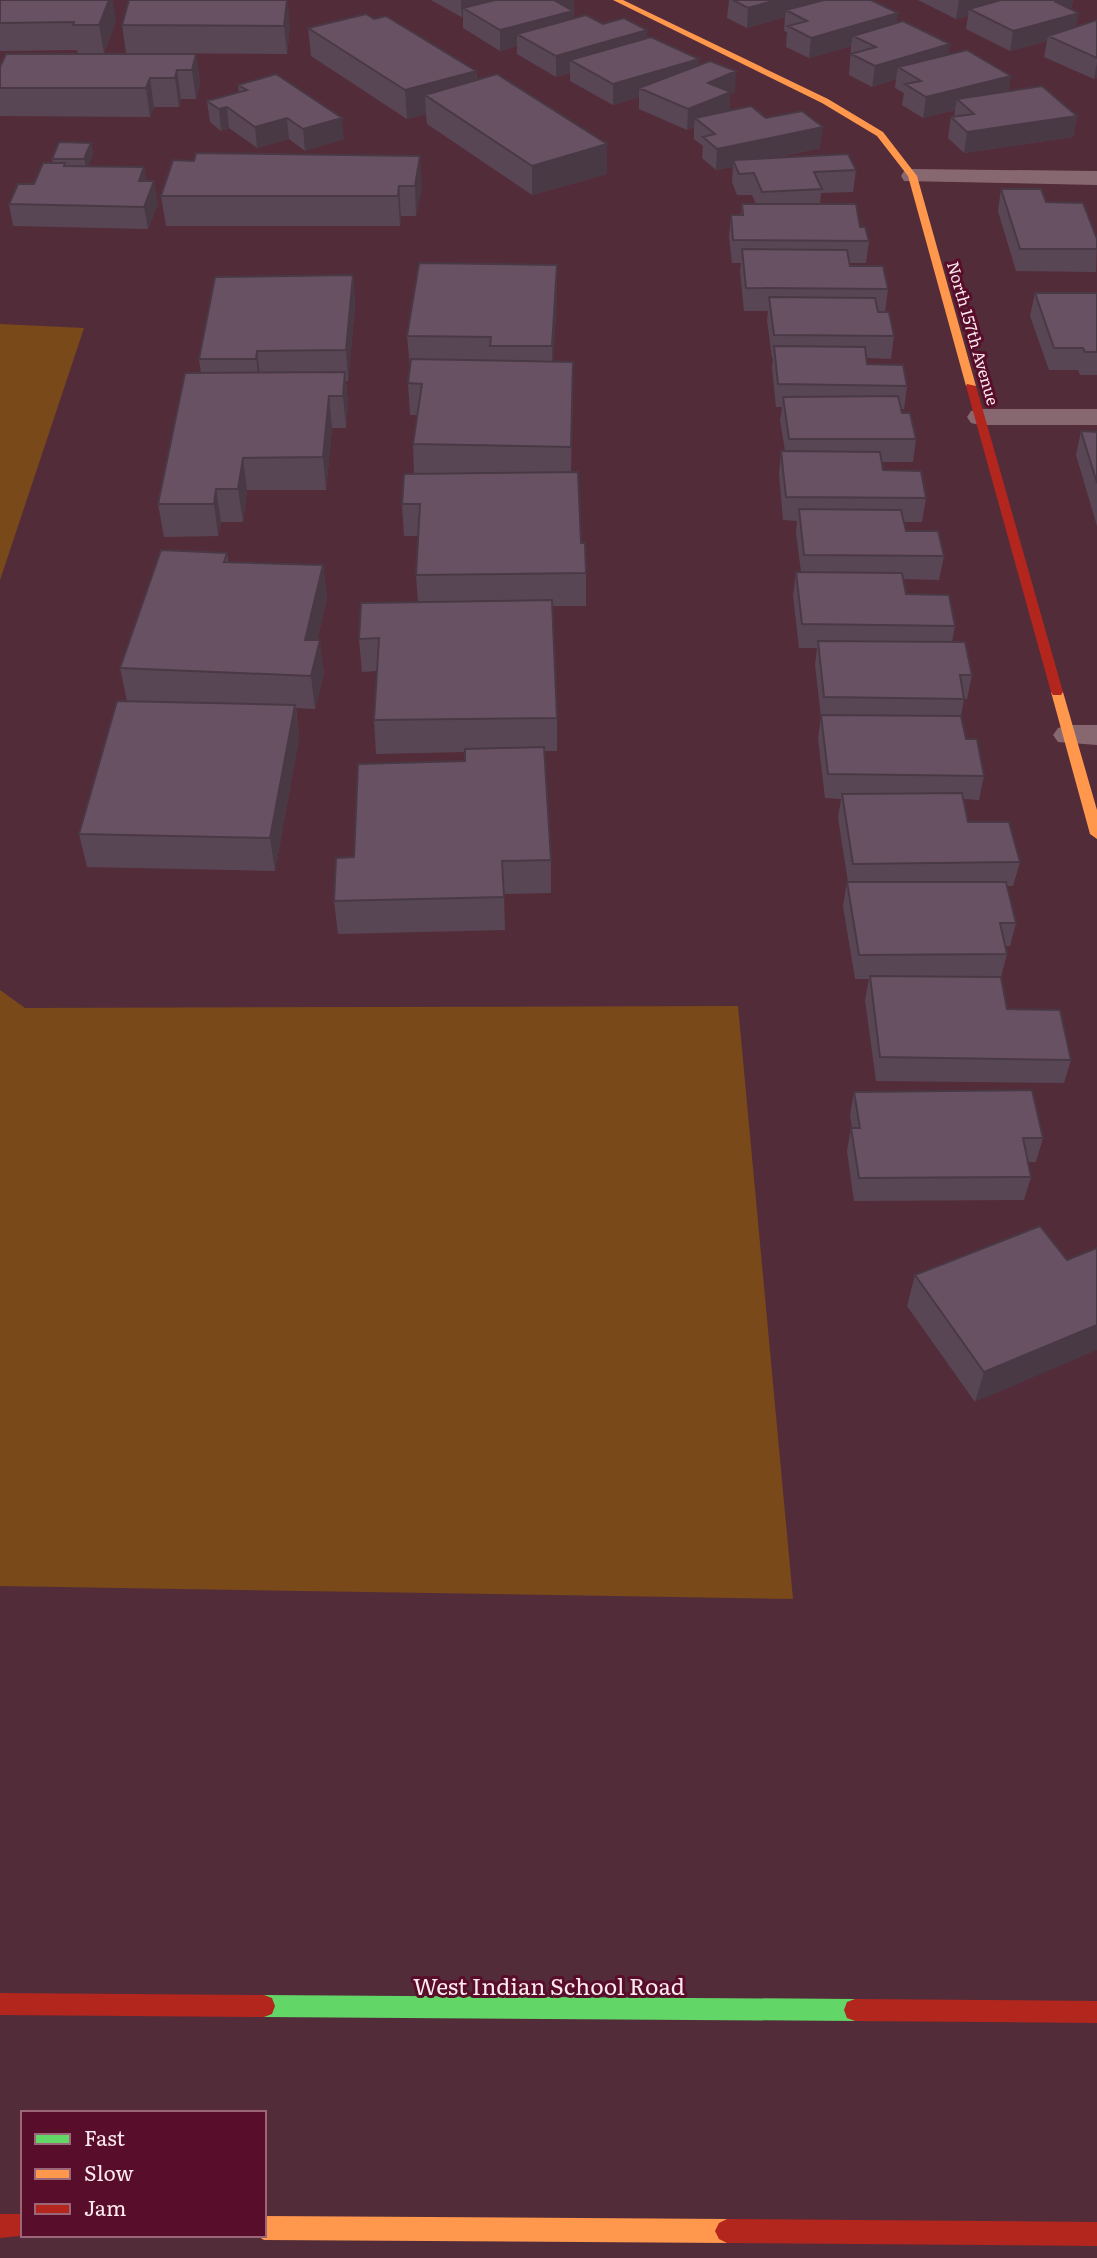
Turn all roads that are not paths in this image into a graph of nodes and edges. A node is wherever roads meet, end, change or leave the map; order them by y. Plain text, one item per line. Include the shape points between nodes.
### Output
1 (617, 0) edge
2 (912, 176) junction
3 (1097, 178) edge
4 (980, 417) junction
5 (1097, 417) edge
6 (1083, 735) edge
7 (1097, 834) edge
8 (0, 2004) edge
9 (1097, 2012) edge
10 (0, 2226) edge
11 (21, 2226) edge
12 (266, 2228) edge
13 (1097, 2234) edge

1 - 2 street, North 157th Avenue via 825,101 880,134
2 - 3 street
2 - 4 street, North 157th Avenue
4 - 5 street
4 - 6 street, North 157th Avenue
6 - 7 street, North 157th Avenue
8 - 9 street, West Indian School Road
10 - 11 street
12 - 13 street

